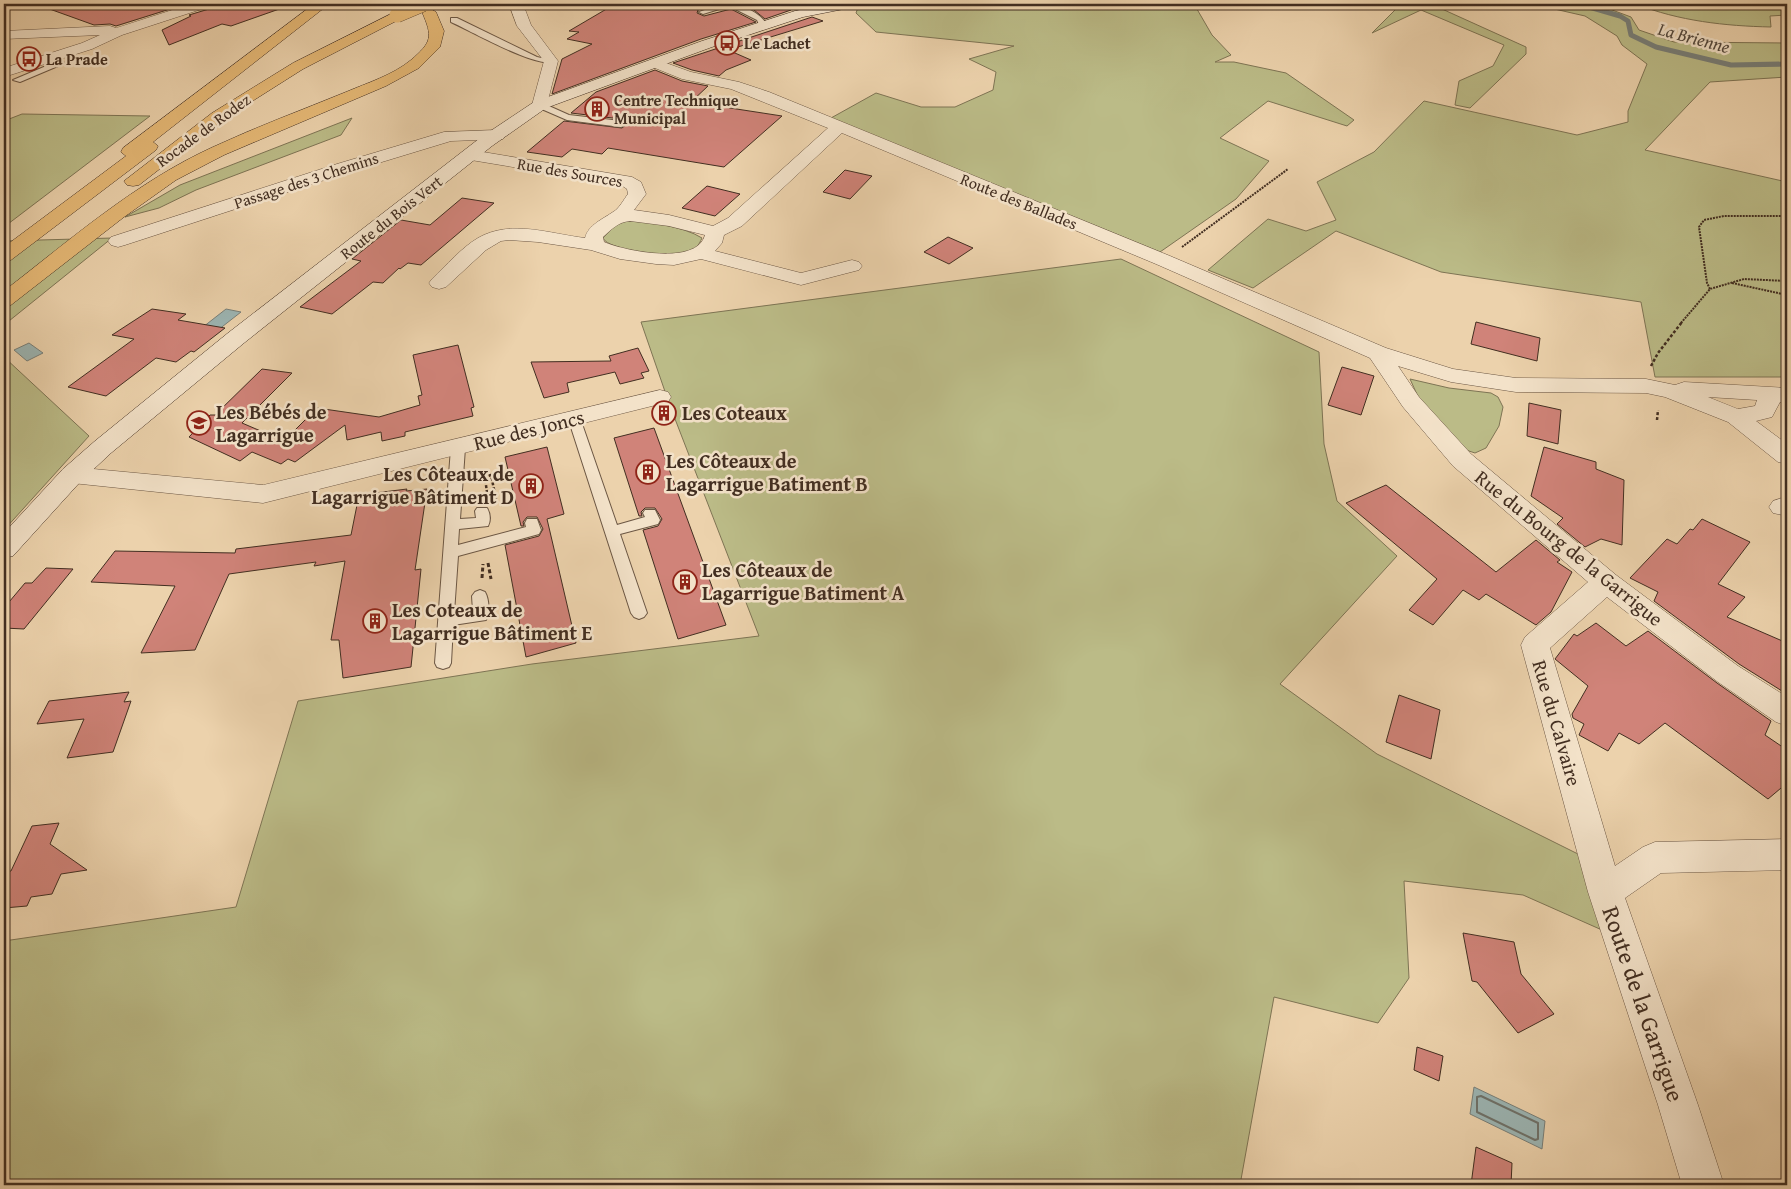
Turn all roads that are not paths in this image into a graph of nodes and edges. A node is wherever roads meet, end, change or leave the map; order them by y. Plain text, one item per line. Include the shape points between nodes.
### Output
1 (203, 4) edge
2 (322, 4) edge
3 (516, 4) edge
4 (729, 4) edge
5 (849, 4) edge
6 (426, 8) edge
7 (396, 9) edge
8 (703, 12) dead end
9 (454, 20) dead end
10 (763, 26) junction
11 (116, 32) junction
12 (4, 35) edge
13 (551, 61) junction
14 (61, 63) dead end
15 (655, 63) junction
16 (4, 73) edge
17 (17, 80) dead end
18 (540, 105) junction
19 (621, 124) dead end
20 (839, 127) junction
21 (497, 135) junction
22 (470, 155) junction
23 (621, 216) junction
24 (715, 232) junction
25 (118, 241) dead end
26 (594, 245) junction
27 (700, 253) junction
28 (4, 256) edge
29 (852, 266) dead end
30 (439, 283) dead end
31 (4, 289) edge
32 (4, 302) edge
33 (1378, 353) junction
34 (1671, 391) junction
35 (1780, 394) edge
36 (660, 397) dead end
37 (1736, 417) junction
38 (574, 418) junction
39 (458, 448) junction
40 (1787, 456) edge
41 (72, 476) junction
42 (482, 511) road end
43 (653, 520) dead end
44 (532, 522) dead end
45 (454, 525) junction
46 (611, 532) junction
47 (4, 549) edge
48 (452, 552) junction
49 (1606, 582) junction
50 (480, 596) dead end
51 (639, 613) dead end
52 (446, 620) junction
53 (443, 663) dead end
54 (1787, 713) edge
55 (1787, 854) edge
56 (1604, 892) junction
57 (1703, 1185) edge

1 - 11 street
2 - 28 highway via 134,149
3 - 13 street via 524,26
4 - 8 lane
4 - 10 lane via 760,19
5 - 10 street, Route du Bois Vert
6 - 7 highway, Rocade de Rodez, bridge
6 - 32 highway via 438,31 433,47 414,65 381,83 218,151 170,176 117,213
7 - 28 highway, Rocade de Rodez via 280,62 192,116
7 - 31 highway, Rocade de Rodez via 218,116 132,182
9 - 13 lane via 535,59
10 - 15 street, Route du Bois Vert
11 - 12 street via 74,30
11 - 16 street via 87,46
13 - 18 street
14 - 17 lane
15 - 18 street, Route du Bois Vert
15 - 20 street, Route des Ballades via 686,76 734,84 763,94
18 - 19 lane via 567,117
18 - 21 street, Route du Bois Vert
20 - 24 street via 735,222
20 - 33 street, Route des Ballades via 1163,260
21 - 22 street, Route du Bois Vert
21 - 25 street, Passage des 3 Chemins via 450,136
22 - 23 street, Rue des Sources via 626,181 635,186 637,194
22 - 41 street, Route du Bois Vert via 236,338
23 - 24 street, Rue des Sources via 701,227
23 - 26 street, Rue des Sources via 607,222 594,236
24 - 27 street via 711,244
26 - 27 street via 606,251 664,260
26 - 30 street via 503,234 486,240
27 - 29 street via 801,278
33 - 34 street, Route des Ballades via 1451,375 1516,384 1646,386
33 - 49 street, Rue du Bourg de la Garrigue via 1411,402 1462,460
34 - 35 street via 1688,388
34 - 37 street
35 - 37 street via 1764,412
36 - 38 street, Rue des Joncs
37 - 40 street
38 - 39 street, Rue des Joncs
38 - 46 lane
39 - 41 street, Rue des Joncs via 263,494
39 - 45 lane
41 - 47 street, Route du Bois Vert
42 - 45 lane via 483,522
43 - 46 lane
44 - 48 lane via 534,530 517,539
45 - 48 lane
46 - 51 lane
48 - 52 lane
49 - 54 street, Rue du Bourg de la Garrigue via 1728,674
49 - 56 street, Rue du Calvaire via 1535,645
50 - 52 lane via 482,616
52 - 53 lane
55 - 56 street, Route de la Garrigue via 1655,858
56 - 57 street, Route de la Garrigue

